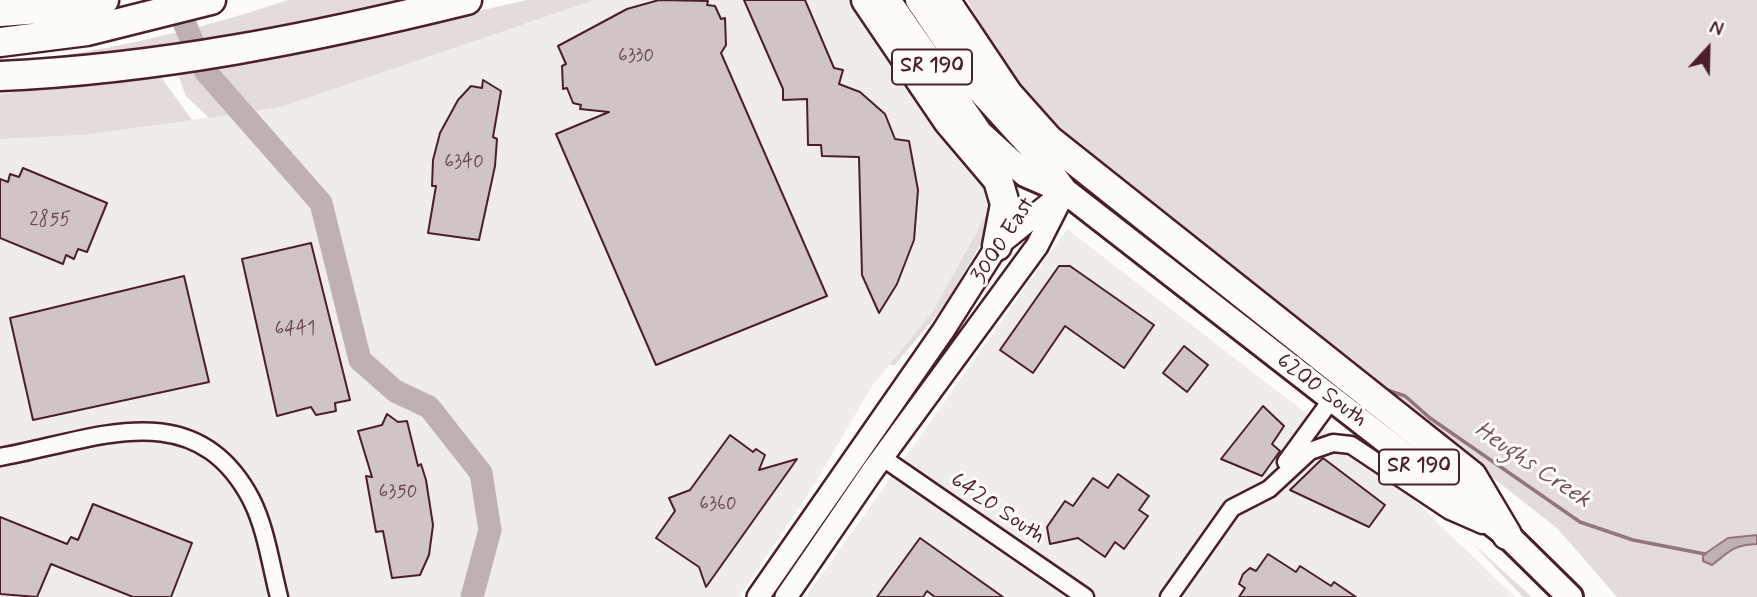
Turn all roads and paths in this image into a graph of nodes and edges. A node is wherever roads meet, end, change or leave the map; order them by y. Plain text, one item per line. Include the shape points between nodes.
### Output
1 (211, 0) edge
2 (467, 0) edge
3 (866, 0) edge
4 (888, 0) edge
5 (918, 0) edge
6 (945, 0) edge
7 (0, 12) edge
8 (90, 12) edge
9 (0, 42) edge
10 (0, 76) edge
11 (980, 133) junction
12 (1065, 191) junction
13 (998, 246) junction
14 (1332, 399) junction
15 (0, 457) edge
16 (883, 458) junction
17 (1269, 489) junction
18 (1507, 535) junction
19 (279, 597) edge
20 (758, 597) edge
21 (786, 597) edge
22 (1085, 597) edge
23 (1169, 597) edge
24 (1570, 597) edge

1 - 8 highway
2 - 10 highway via 347,30 235,50 95,70
3 - 13 highway via 948,121 998,180 1005,204
4 - 11 main road, 6200 South / SR 190
5 - 12 main road, 6200 South / SR 190 via 979,90
6 - 18 highway via 1008,94 1049,140 1472,476
7 - 8 highway
8 - 9 highway
11 - 12 main road, 6200 South / SR 190 via 1025,174
11 - 13 main road via 1003,167 1014,194 1013,214
12 - 13 main road, 3000 East
12 - 14 main road, 6200 South / SR 190
12 - 16 main road, 3000 East via 1037,246
13 - 20 main road, 3000 East
14 - 17 street
14 - 18 main road, 6200 South / SR 190
15 - 19 street via 139,429 195,442 217,455 252,501
16 - 21 main road, 3000 East
16 - 22 street, 6420 South
17 - 18 street via 1310,451 1333,443 1351,445 1450,511
17 - 23 street via 1232,508
18 - 24 main road, 6200 South / SR 190

